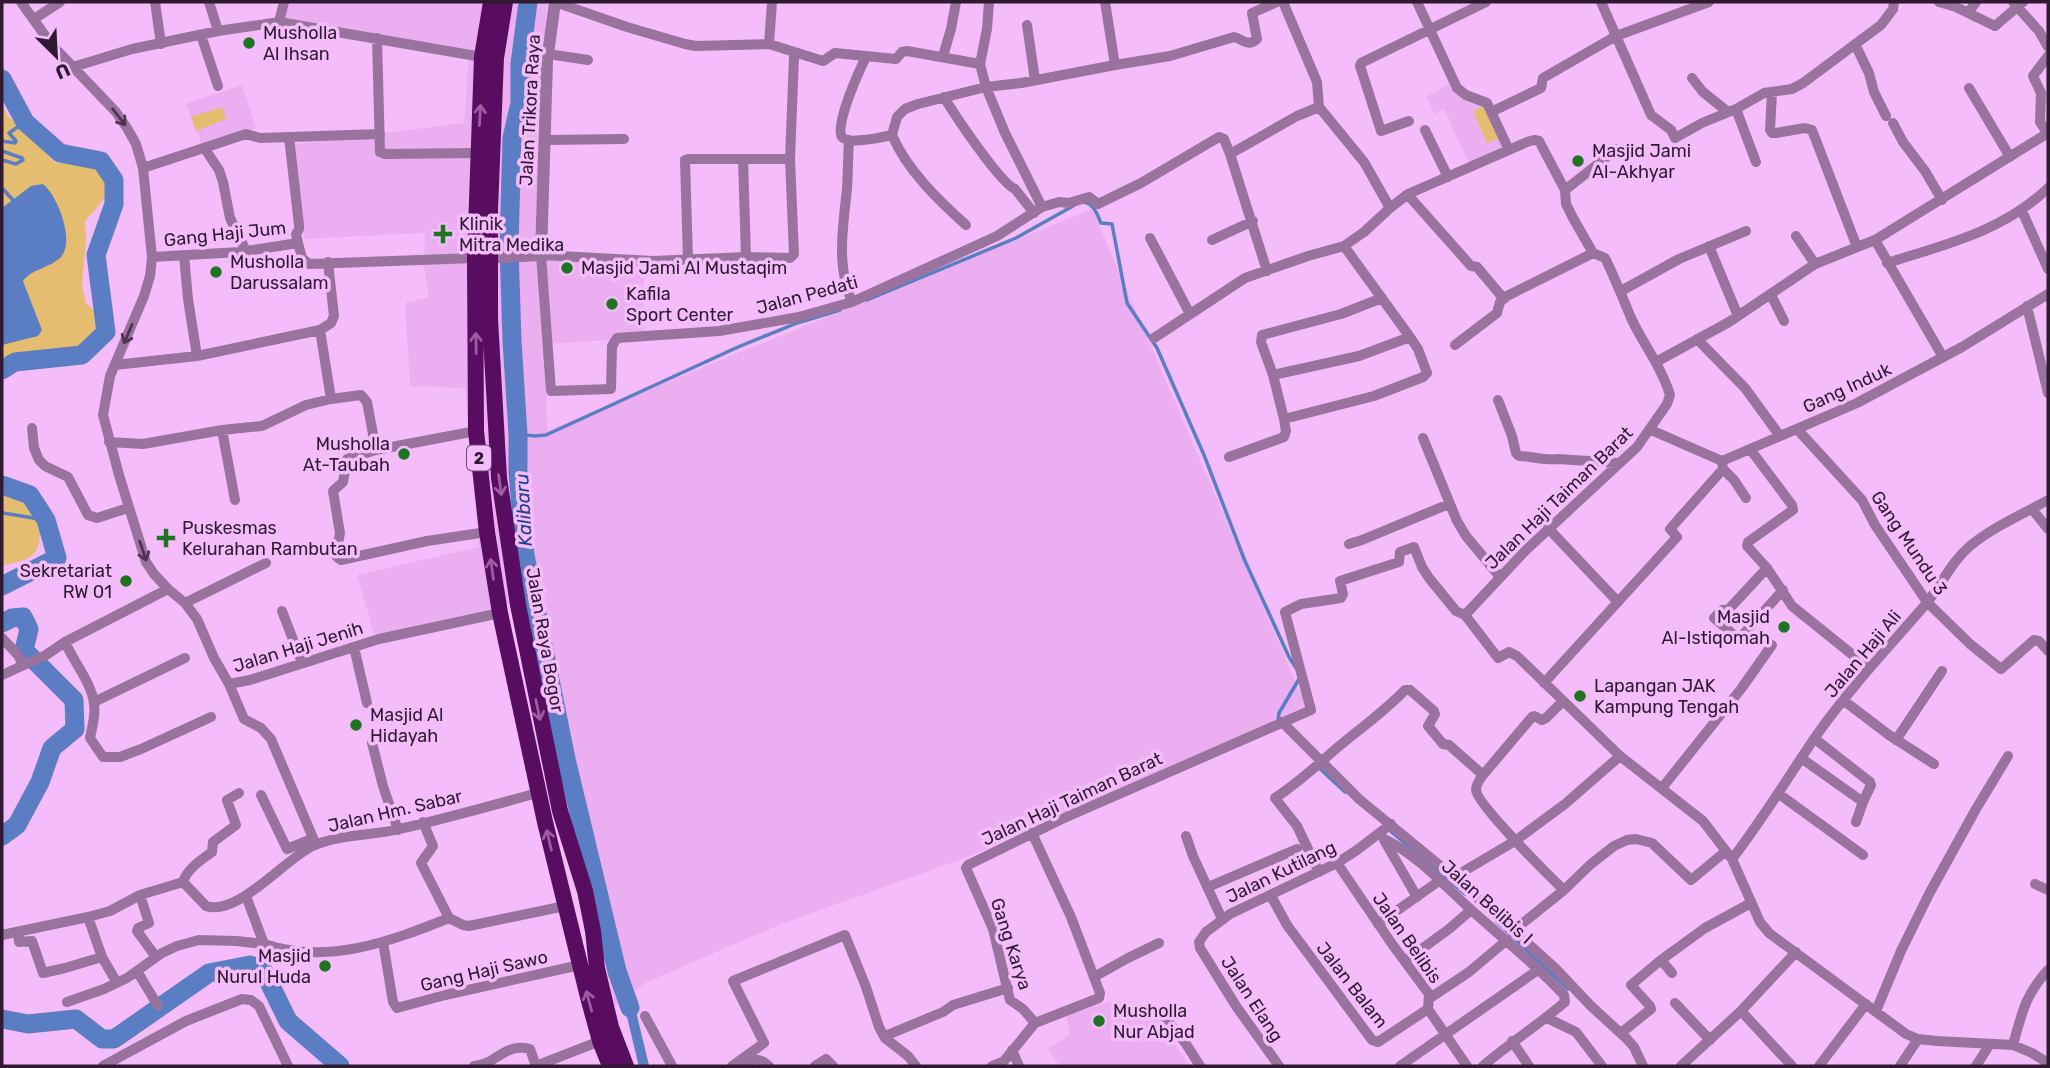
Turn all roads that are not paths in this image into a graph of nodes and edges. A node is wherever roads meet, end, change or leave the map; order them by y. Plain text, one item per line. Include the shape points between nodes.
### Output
1 (21, 2) edge
2 (60, 2) edge
3 (155, 2) edge
4 (209, 2) edge
5 (284, 2) edge
6 (555, 2) edge
7 (772, 2) edge
8 (956, 2) edge
9 (989, 2) edge
10 (1105, 2) edge
11 (1277, 2) edge
12 (1283, 2) edge
13 (1417, 2) edge
14 (1486, 2) edge
15 (1601, 2) edge
16 (1709, 2) edge
17 (1894, 2) edge
18 (1939, 2) edge
19 (1976, 2) edge
20 (2018, 3) edge
21 (496, 9) edge
22 (1968, 13) junction
23 (34, 19) junction
24 (279, 22) junction
25 (1027, 25) dead end
26 (1430, 29) junction
27 (218, 31) junction
28 (201, 35) junction
29 (1616, 36) junction
30 (377, 38) junction
31 (160, 44) junction
32 (769, 44) junction
33 (1855, 44) junction
34 (2048, 47) edge
35 (548, 54) junction
36 (943, 56) junction
37 (2048, 56) edge
38 (482, 57) junction
39 (794, 57) dead end
40 (866, 57) junction
41 (588, 60) dead end
42 (980, 64) junction
43 (1115, 65) junction
44 (73, 67) junction
45 (1692, 78) dead end
46 (1035, 80) junction
47 (218, 86) dead end
48 (986, 87) junction
49 (1969, 88) dead end
50 (1772, 92) junction
51 (944, 97) junction
52 (1318, 107) junction
53 (1732, 110) junction
54 (1491, 112) junction
55 (1409, 121) dead end
56 (1425, 130) dead end
57 (2048, 133) edge
58 (380, 134) junction
59 (892, 135) junction
60 (289, 137) junction
61 (624, 139) dead end
62 (546, 140) junction
63 (849, 140) junction
64 (205, 149) junction
65 (1617, 149) dead end
66 (1509, 150) junction
67 (478, 153) junction
68 (1230, 154) junction
69 (2010, 157) junction
70 (743, 159) junction
71 (790, 159) junction
72 (1756, 162) dead end
73 (143, 168) junction
74 (1448, 177) junction
75 (2048, 188) edge
76 (1565, 190) junction
77 (1408, 195) junction
78 (1942, 200) junction
79 (1390, 208) junction
80 (1038, 210) junction
81 (2022, 211) junction
82 (1253, 221) junction
83 (966, 225) dead end
84 (1746, 231) dead end
85 (1796, 236) dead end
86 (1150, 238) dead end
87 (1212, 240) dead end
88 (1875, 240) junction
89 (298, 243) junction
90 (1344, 246) junction
91 (1709, 246) junction
92 (1857, 247) junction
93 (246, 251) junction
94 (1593, 253) junction
95 (184, 255) junction
96 (536, 256) junction
97 (152, 257) junction
98 (746, 257) junction
99 (488, 258) junction
100 (688, 260) junction
101 (328, 262) junction
102 (1887, 263) junction
103 (1815, 264) junction
104 (2048, 268) edge
105 (1267, 271) junction
106 (1621, 291) junction
107 (2048, 294) edge
108 (1771, 295) junction
109 (1382, 298) junction
110 (1504, 299) junction
111 (852, 302) junction
112 (2027, 306) junction
113 (1190, 314) junction
114 (1738, 316) junction
115 (1784, 321) dead end
116 (320, 330) junction
117 (1410, 337) junction
118 (1154, 338) dead end
119 (1697, 339) junction
120 (1455, 345) dead end
121 (197, 356) junction
122 (1943, 357) junction
123 (1656, 362) junction
124 (115, 365) junction
125 (1273, 375) junction
126 (550, 387) joint
127 (2048, 393) edge
128 (331, 399) junction
129 (1498, 400) dead end
130 (1284, 419) junction
131 (32, 428) dead end
132 (1797, 429) junction
133 (222, 430) junction
134 (1650, 430) junction
135 (477, 431) junction
136 (1780, 436) junction
137 (1423, 438) dead end
138 (109, 442) junction
139 (1750, 449) junction
140 (376, 450) junction
141 (1230, 457) dead end
142 (1619, 463) junction
143 (1722, 465) junction
144 (1746, 498) dead end
145 (235, 500) dead end
146 (2048, 500) edge
147 (1449, 504) junction
148 (128, 508) junction
149 (2032, 509) junction
150 (1548, 528) junction
151 (2048, 529) edge
152 (487, 531) junction
153 (1349, 544) dead end
154 (266, 563) dead end
155 (1767, 568) junction
156 (1500, 577) junction
157 (168, 589) junction
158 (1783, 590) junction
159 (1618, 602) junction
160 (1927, 602) junction
161 (185, 603) junction
162 (282, 611) dead end
163 (500, 613) junction
164 (1465, 615) junction
165 (2, 638) edge
166 (65, 642) junction
167 (1772, 645) dead end
168 (354, 647) junction
169 (2048, 651) edge
170 (185, 658) dead end
171 (302, 663) junction
172 (27, 664) junction
173 (1869, 668) junction
174 (1942, 671) dead end
175 (2, 675) edge
176 (1544, 683) junction
177 (229, 684) junction
178 (1563, 701) junction
179 (1843, 701) junction
180 (94, 702) junction
181 (368, 703) dead end
182 (211, 717) dead end
183 (1279, 723) junction
184 (1815, 739) junction
185 (1896, 740) junction
186 (372, 743) dead end
187 (1620, 756) junction
188 (2008, 756) dead end
189 (1801, 758) junction
190 (1934, 764) dead end
191 (1318, 765) junction
192 (1483, 775) junction
193 (1662, 788) junction
194 (239, 793) dead end
195 (538, 793) junction
196 (1779, 794) junction
197 (261, 796) dead end
198 (1863, 802) junction
199 (1856, 821) dead end
200 (423, 822) junction
201 (398, 830) junction
202 (1386, 830) junction
203 (1032, 833) junction
204 (1186, 836) dead end
205 (1515, 841) junction
206 (314, 842) junction
207 (1297, 849) dead end
208 (1729, 855) junction
209 (1863, 855) dead end
210 (1337, 863) junction
211 (966, 868) joint
212 (1319, 872) junction
213 (1454, 877) junction
214 (1439, 881) junction
215 (183, 882) junction
216 (2035, 884) dead end
217 (1208, 887) junction
218 (1564, 890) junction
219 (2048, 890) edge
220 (140, 895) junction
221 (246, 896) junction
222 (1271, 896) junction
223 (1417, 897) junction
224 (1751, 903) junction
225 (565, 906) junction
226 (1471, 910) junction
227 (88, 917) junction
228 (449, 918) junction
229 (1222, 919) junction
230 (1378, 924) junction
231 (1513, 931) junction
232 (18, 932) junction
233 (2, 935) edge
234 (1507, 940) junction
235 (383, 942) junction
236 (1159, 943) dead end
237 (264, 944) junction
238 (1200, 948) joint
239 (1796, 952) junction
240 (102, 957) junction
241 (156, 957) junction
242 (1661, 960) junction
243 (1405, 961) junction
244 (580, 965) junction
245 (2048, 970) edge
246 (137, 971) junction
247 (1538, 971) junction
248 (1672, 973) dead end
249 (1094, 977) junction
250 (117, 983) junction
251 (1008, 988) junction
252 (67, 1002) dead end
253 (1429, 1003) junction
254 (1675, 1003) dead end
255 (1866, 1004) junction
256 (158, 1006) dead end
257 (1159, 1010) dead end
258 (1741, 1011) junction
259 (1876, 1011) junction
260 (645, 1016) dead end
261 (1547, 1018) junction
262 (1035, 1023) junction
263 (1621, 1033) junction
264 (1444, 1035) junction
265 (885, 1036) junction
266 (1918, 1039) junction
267 (1710, 1040) junction
268 (600, 1041) junction
269 (1512, 1041) junction
270 (1990, 1044) junction
271 (2013, 1045) junction
272 (1012, 1050) junction
273 (2045, 1064) edge
274 (1903, 1065) edge
275 (103, 1066) edge
276 (288, 1066) edge
277 (474, 1066) edge
278 (610, 1066) edge
279 (626, 1066) edge
280 (672, 1066) edge
281 (734, 1066) edge
282 (769, 1066) edge
283 (815, 1066) edge
284 (833, 1066) edge
285 (916, 1066) edge
286 (992, 1066) edge
287 (1019, 1066) edge
288 (1200, 1066) edge
289 (1279, 1066) edge
290 (1400, 1066) edge
291 (1467, 1066) edge
292 (1483, 1066) edge
293 (1529, 1066) edge
294 (1602, 1066) edge
295 (1643, 1066) edge
296 (1681, 1066) edge
297 (1791, 1066) edge
298 (1819, 1066) edge
299 (1976, 1066) edge

1 - 23 street, Jalan Haji Jenih
2 - 23 street
3 - 31 street
4 - 27 street
5 - 24 street
6 - 32 street via 685,44
6 - 35 street, Jalan Trikora Raya
7 - 32 street
8 - 36 street
9 - 42 street
10 - 43 street
11 - 43 street via 1252,13 1257,39 1251,43 1234,37 1170,56
12 - 52 street via 1317,82
13 - 26 street
14 - 26 street
15 - 29 street
16 - 29 street
17 - 33 street via 1881,25
18 - 22 street
19 - 22 street
20 - 22 street via 1995,26
20 - 34 street
21 - 38 highway, Jalan Raya Bogor / 2
21 - 99 highway, Jalan Raya Bogor / 2
23 - 44 street, Jalan Haji Jenih
24 - 27 street
24 - 30 street
25 - 46 street
26 - 54 street via 1457,88 1486,102
26 - 55 street via 1360,65 1381,131
27 - 28 street
28 - 31 street
28 - 47 street
29 - 53 street via 1651,115 1675,138
29 - 54 street via 1543,78 1541,88
30 - 38 street
30 - 58 street
31 - 44 street
32 - 40 street via 823,61 835,53
33 - 50 street via 1799,86
33 - 78 street via 1874,92
35 - 41 street
35 - 62 street, Jalan Trikora Raya
36 - 40 street via 907,51 896,59
36 - 42 street
37 - 57 street via 2033,76 2041,93 2040,122
67 -> 38 highway, Jalan Raya Bogor / 2
39 - 71 street
40 - 63 street via 843,116 841,135
42 - 48 street
43 - 46 street
44 -> 73 street, Jalan Haji Jenih via 116,112 136,144
45 - 53 street via 1703,92
46 - 48 street
48 - 51 street
48 - 80 street
49 - 69 street
50 - 53 street
50 - 92 street via 1770,130 1812,130
51 - 59 street via 900,113
51 - 80 street via 1002,179
52 - 68 street
52 - 79 street via 1364,162
53 - 72 street
54 - 66 street
56 - 74 street
57 - 69 street
58 - 60 street
58 - 67 street via 382,154
59 - 63 street
59 - 83 street via 902,157
60 - 64 street via 246,134
60 - 89 street
61 - 62 street
62 - 96 street, Jalan Trikora Raya
63 - 111 street via 842,254
64 - 73 street
64 - 93 street via 219,170 230,218
65 - 76 street
66 - 74 street, Jalan Haji Taiman Barat
66 - 76 street, Jalan Haji Taiman Barat via 1539,141
67 - 99 highway, Jalan Raya Bogor / 2
68 - 80 street, Jalan Pedati via 1224,139 1218,138 1098,204 1089,197
68 - 82 street
69 - 78 street
70 - 71 street
70 - 98 street
70 - 100 street via 685,160
71 - 98 street via 794,254
73 - 97 street, Jalan Haji Jenih
74 - 77 street, Jalan Haji Taiman Barat
75 - 81 street
76 - 94 street, Jalan Haji Taiman Barat via 1566,204
77 - 79 street, Jalan Haji Taiman Barat
77 - 110 street
78 - 88 street
79 - 90 street, Jalan Haji Taiman Barat
80 - 111 street, Jalan Pedati via 997,236
81 - 102 street via 1960,240
81 - 104 street
82 - 87 street
82 - 105 street
84 - 91 street
85 - 103 street
86 - 113 street
88 - 92 street
88 - 102 street
89 - 93 street, Gang Haji Jum
89 - 101 street, Gang Haji Jum via 309,264
90 - 105 street, Jalan Haji Taiman Barat
90 - 109 street
91 - 106 street
91 - 114 street
92 - 103 street
93 - 95 street, Gang Haji Jum
94 - 106 street, Jalan Haji Taiman Barat via 1605,258
94 - 110 street
95 - 97 street, Gang Haji Jum
95 - 121 street
96 - 99 street
96 - 100 street
96 - 126 street, Jalan Trikora Raya
97 -> 124 street, Jalan Haji Jenih via 144,296
98 - 100 street
99 - 101 street
135 -> 99 highway, Jalan Raya Bogor / 2
99 -> 279 highway, Jalan Raya Bogor / 2 via 497,456 518,605 560,811 585,891 604,1001
101 - 116 street via 334,316
102 - 122 street
103 - 108 street
105 - 113 street, Jalan Haji Taiman Barat via 1245,278
106 - 123 street, Jalan Haji Taiman Barat
107 - 112 street, Gang Induk
108 - 114 street
108 - 115 street
109 - 117 street
109 - 125 street via 1264,333 1261,342
110 - 120 street via 1497,313
111 - 126 street, Jalan Pedati via 719,331 617,338 612,346 611,389 552,391
112 - 122 street, Gang Induk
112 - 127 street
113 - 118 street, Jalan Haji Taiman Barat
114 - 119 street
116 - 121 street
116 - 128 street
117 - 125 street via 1359,356
117 - 130 street via 1427,370 1423,377 1374,396
119 - 123 street
119 - 136 street via 1745,388
121 - 124 street
122 - 132 street, Gang Induk
123 - 134 street, Jalan Haji Taiman Barat via 1670,395
124 - 138 street, Jalan Haji Jenih via 103,415
125 - 130 street
128 - 133 street via 306,405 268,424
128 - 140 street via 357,395 366,399
129 - 142 street via 1519,456
130 - 141 street via 1284,437
131 - 148 street via 38,460 68,477 88,515 97,518
132 - 136 street, Gang Induk
132 - 160 street, Gang Mundu 3 via 1862,500
133 - 138 street via 143,444
133 - 145 street
134 - 142 street, Jalan Haji Taiman Barat
134 - 143 street
135 - 140 street
135 - 152 highway, Jalan Raya Bogor / 2
136 - 139 street, Gang Induk
137 - 147 street
138 - 148 street, Jalan Haji Jenih
139 - 143 street, Gang Induk
139 - 155 street via 1793,508 1747,544
140 - 152 street via 347,459 343,483 334,490 340,533 336,556 341,560
142 - 150 street, Jalan Haji Taiman Barat
143 - 144 street
143 - 159 street via 1670,530 1677,537
146 - 149 street, Jalan Haji Ali
147 - 153 street
147 - 156 street via 1466,536
148 -> 157 street, Jalan Haji Jenih via 146,562
149 - 151 street
149 - 160 street, Jalan Haji Ali via 1971,545
150 - 156 street, Jalan Haji Taiman Barat
150 - 159 street
163 -> 152 highway, Jalan Raya Bogor / 2
154 - 161 street
155 - 158 street
155 - 158 street via 1741,598 1714,618 1739,639
156 - 164 street, Jalan Haji Taiman Barat
157 - 161 street, Jalan Haji Jenih
157 - 166 street
158 - 173 street via 1792,606
159 - 176 street
160 - 169 street, Gang Mundu 3 via 2001,669 2034,640
160 - 173 street, Jalan Haji Ali
161 - 177 street, Jalan Haji Jenih
162 - 171 street
163 - 168 street, Jalan Haji Jenih
163 - 195 highway, Jalan Raya Bogor / 2
164 - 176 street via 1498,658 1512,652
164 - 183 street, Jalan Haji Taiman Barat via 1456,611 1429,578 1414,547 1400,552 1399,562 1340,581 1340,598 1286,611 1311,708
165 - 172 street
166 - 172 street
166 - 180 street
167 - 193 street
168 - 171 street, Jalan Haji Jenih
168 - 181 street
170 - 180 street
171 - 177 street, Jalan Haji Jenih
172 - 175 street
173 - 179 street, Jalan Haji Ali
174 - 185 street
176 - 178 street
177 - 206 street via 241,716 271,739
178 - 187 street
178 - 192 street via 1546,718 1532,717
179 - 184 street, Jalan Haji Ali
179 - 185 street
180 - 182 street via 90,738 103,757 120,757
183 - 191 street
183 - 203 street, Jalan Haji Taiman Barat
184 - 189 street, Jalan Haji Ali
184 - 198 street via 1870,782
185 - 190 street
186 - 201 street
187 - 193 street
187 - 205 street
188 - 259 street via 1929,894
189 - 196 street, Jalan Haji Ali
189 - 198 street
191 - 192 street via 1408,689 1434,712 1429,728
191 - 202 street via 1359,799
191 - 212 street via 1275,798 1297,826
192 - 205 street via 1476,785 1477,795
193 - 208 street via 1703,821
194 - 215 street via 227,800 236,825 213,842 212,852
195 - 200 street, Jalan Hm. Sabar
225 -> 195 highway, Jalan Raya Bogor / 2
196 - 208 street, Jalan Haji Ali via 1753,832
196 - 209 street
197 - 206 street via 287,849
198 - 199 street
200 - 201 street, Jalan Hm. Sabar
200 - 228 street via 433,846 421,863
201 - 206 street, Jalan Hm. Sabar
202 - 210 street, Jalan Kutilang
202 - 213 street
202 - 214 street, Jalan Belibis I
202 - 223 street
203 - 211 street, Jalan Haji Taiman Barat
203 - 249 street
204 - 217 street
205 - 213 street
205 - 218 street
206 - 221 street, Jalan Hm. Sabar
207 - 217 street
208 - 218 street, Jalan Haji Ali via 1691,880 1652,843 1627,840 1591,864
208 - 224 street
210 - 212 street, Jalan Kutilang
210 - 230 street, Jalan Belibis
211 - 251 street, Gang Karya via 993,929
212 - 222 street, Jalan Kutilang
213 - 231 street
214 - 223 street
214 - 226 street, Jalan Belibis I
215 - 220 street
215 - 221 street, Jalan Hm. Sabar via 210,908
216 - 219 street
217 - 229 street
218 - 231 street
220 - 227 street
220 - 241 street via 149,923 137,931
221 - 237 street
222 - 229 street, Jalan Kutilang
222 - 253 street, Jalan Balam via 1287,925 1373,1041 1378,1042
223 - 230 street
224 - 239 street via 1769,933
224 - 242 street
225 - 228 street via 469,926
225 - 244 highway, Jalan Raya Bogor / 2
226 - 234 street, Jalan Belibis I
226 - 243 street
227 - 232 street
227 - 240 street
228 - 235 street
229 - 238 street, Jalan Kutilang via 1202,937
230 - 243 street, Jalan Belibis
231 - 263 street
232 - 233 street
232 - 240 street via 19,942 32,941 43,973
234 - 247 street, Jalan Belibis I
234 - 253 street
235 - 237 street via 317,953 284,951
235 - 244 street, Gang Haji Sawo via 396,1008
236 - 249 street
237 - 241 street via 199,940
238 - 289 street, Jalan Elang
239 - 255 street
239 - 258 street
240 - 250 street
241 - 246 street
242 - 248 street
242 - 263 street via 1631,985 1651,1009
243 - 253 street, Jalan Belibis
268 -> 244 highway, Jalan Raya Bogor / 2
245 - 271 street via 2024,1003
246 - 250 street
246 - 256 street
247 - 261 street, Jalan Belibis I via 1564,995 1565,1002
247 - 264 street
249 - 262 street via 1099,998
250 - 252 street
251 - 262 street, Gang Karya via 1010,1000
251 - 265 street via 953,1005
253 - 264 street, Jalan Belibis
254 - 267 street
255 - 259 street
255 - 298 street
257 - 288 street
258 - 267 street
258 - 297 street
259 - 266 street
260 - 280 street
261 - 269 street
261 - 294 street via 1576,1032
262 - 272 street
263 - 295 street
264 - 290 street
264 - 291 street, Jalan Belibis
265 - 281 street via 845,935 733,981 764,1043
265 - 285 street
266 - 270 street
266 - 274 street
267 - 296 street
268 - 277 street via 536,1066 530,1049 521,1048
268 - 278 highway, Jalan Raya Bogor / 2
269 - 292 street
269 - 293 street
270 - 271 street
270 - 299 street
271 - 273 street
272 - 286 street via 1004,1061
272 - 287 street
275 - 276 street via 186,1021 242,999 259,1006
281 - 282 street via 757,1059
283 - 284 street via 826,1059

